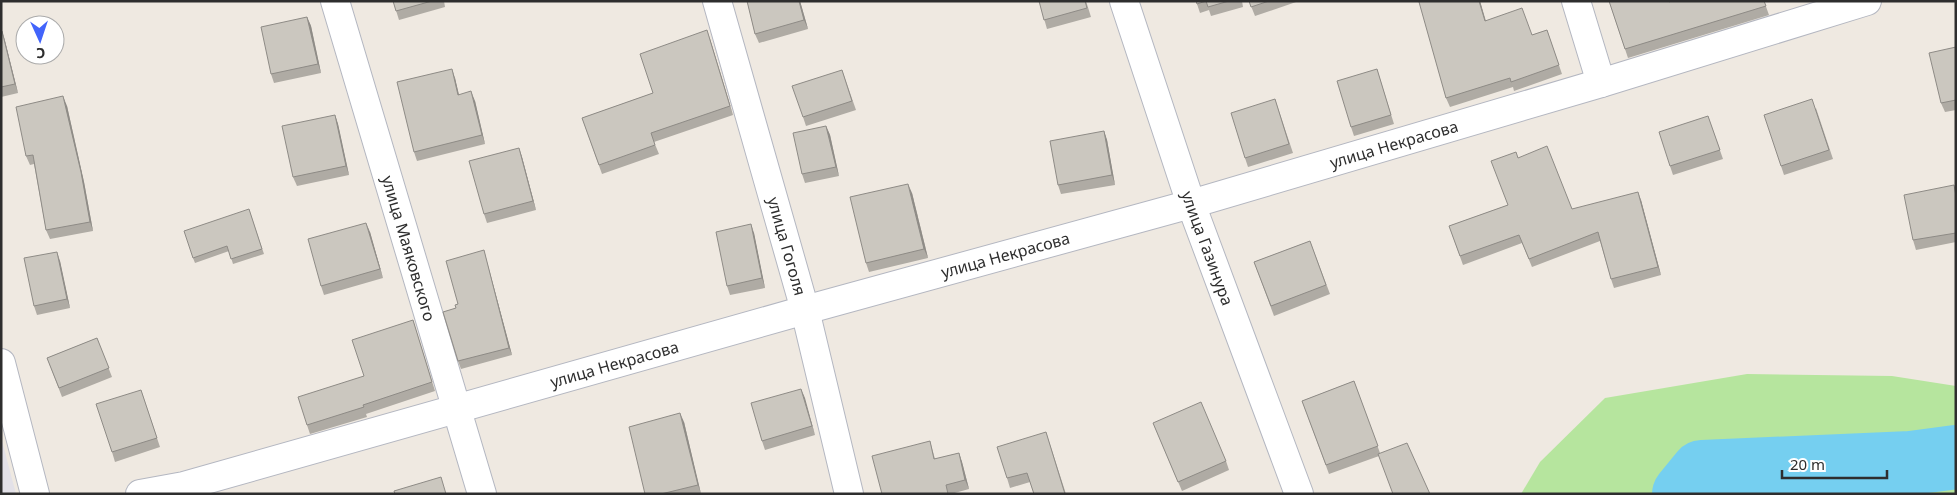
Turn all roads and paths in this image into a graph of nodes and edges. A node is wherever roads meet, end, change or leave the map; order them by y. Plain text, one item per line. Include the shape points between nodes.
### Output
1 (335, 1) edge
2 (718, 1) edge
3 (1124, 1) edge
4 (1576, 1) edge
5 (1867, 1) edge
6 (1601, 83) junction
7 (1191, 204) junction
8 (805, 310) junction
9 (1, 363) edge
10 (456, 408) junction
11 (35, 494) edge
12 (140, 494) edge
13 (482, 494) edge
14 (849, 494) edge
15 (1299, 494) edge

1 - 10 street, улица Маяковского
2 - 8 street, улица Гоголя
3 - 7 street, улица Газинура
4 - 6 street
5 - 6 street, улица Некрасова
6 - 7 street, улица Некрасова
7 - 8 street, улица Некрасова
7 - 15 street, улица Газинура
8 - 10 street, улица Некрасова
8 - 14 street, улица Гоголя
9 - 11 street
10 - 12 street, улица Некрасова via 184,486
10 - 13 street, улица Маяковского

